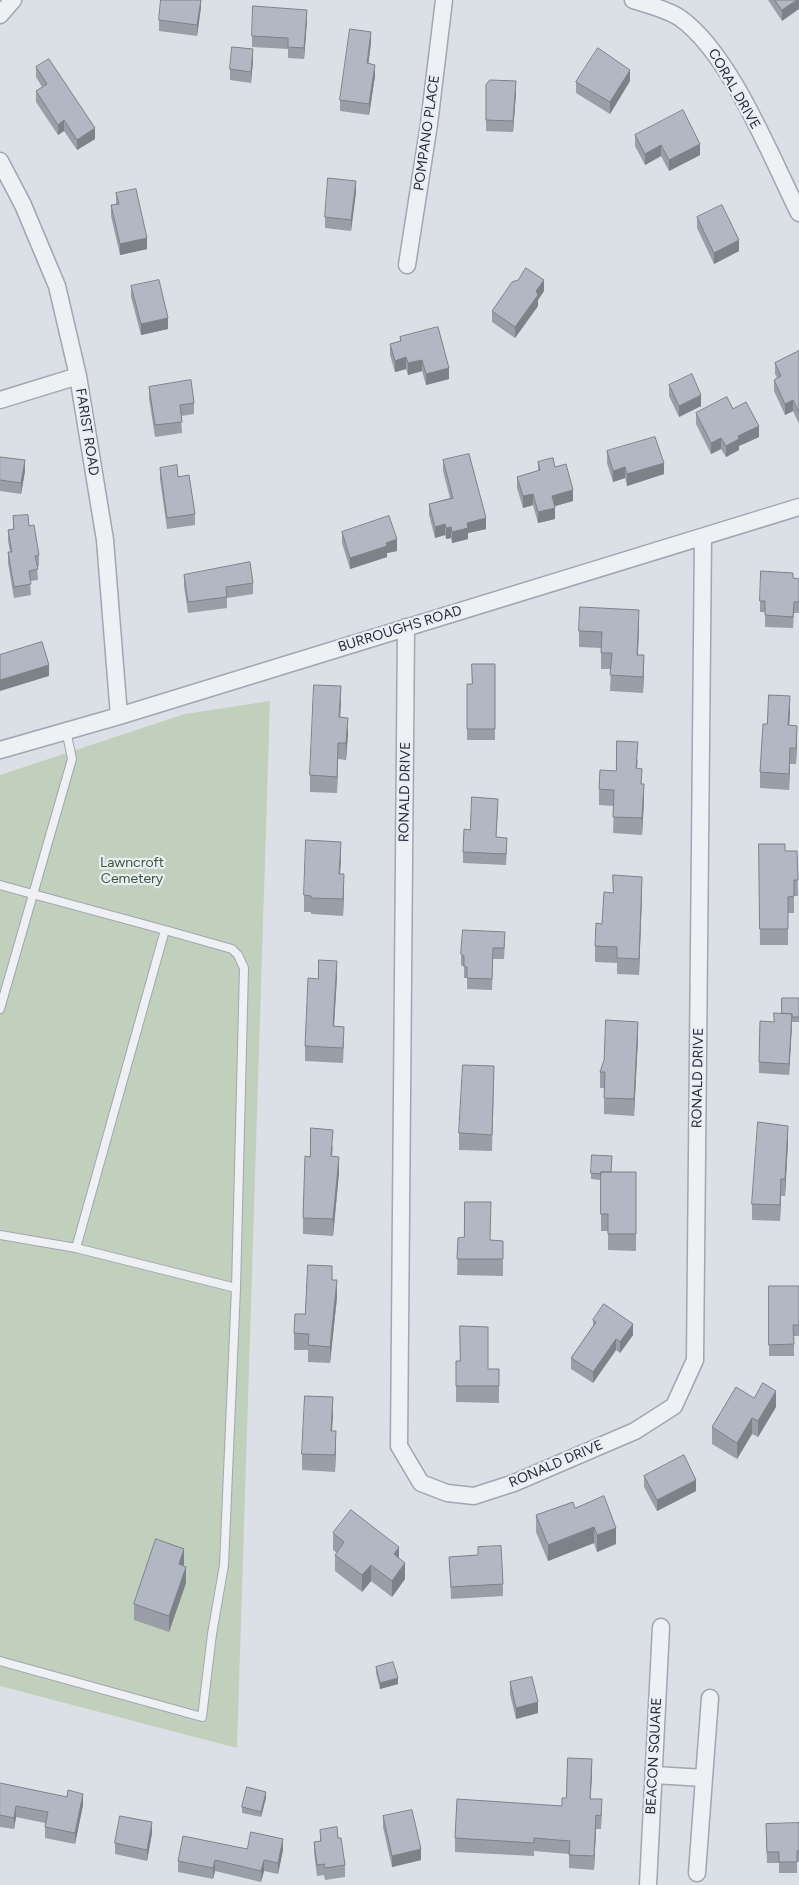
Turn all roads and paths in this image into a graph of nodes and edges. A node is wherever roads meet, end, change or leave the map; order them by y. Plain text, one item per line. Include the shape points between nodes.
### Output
1 (13, 0) edge
2 (444, 0) edge
3 (633, 0) edge
4 (0, 15) edge
5 (0, 161) edge
6 (799, 213) edge
7 (407, 265) dead end
8 (78, 376) junction
9 (0, 400) edge
10 (799, 507) edge
11 (703, 537) junction
12 (406, 627) junction
13 (119, 716) junction
14 (66, 730) junction
15 (0, 750) edge
16 (0, 885) edge
17 (33, 894) junction
18 (165, 930) junction
19 (0, 1009) edge
20 (0, 1235) edge
21 (76, 1248) junction
22 (236, 1288) junction
23 (660, 1627) dead end
24 (0, 1661) edge
25 (710, 1698) dead end
26 (654, 1775) junction
27 (704, 1778) junction
28 (697, 1873) dead end
29 (648, 1885) edge

1 - 4 street
2 - 7 street, POMPANO PLACE
3 - 6 street, CORAL DRIVE via 680,18 709,46 738,91
5 - 8 street, FARIST ROAD via 23,205 57,286
8 - 9 street
8 - 13 street, FARIST ROAD via 105,540
10 - 11 street, BURROUGHS ROAD
11 - 12 street, BURROUGHS ROAD
11 - 12 street, RONALD DRIVE via 695,1360 674,1406 635,1431 474,1496 446,1494 421,1483 399,1446
12 - 13 street, BURROUGHS ROAD
13 - 14 street, BURROUGHS ROAD
14 - 15 street, BURROUGHS ROAD
14 - 17 lane via 72,759
16 - 17 lane
17 - 18 lane
17 - 19 lane
18 - 21 lane
18 - 22 lane via 232,949 244,968
20 - 21 lane
21 - 22 lane
22 - 24 lane via 224,1566 202,1717
23 - 26 street, BEACON SQUARE
25 - 27 street
26 - 27 street
26 - 29 street, BEACON SQUARE
27 - 28 street

